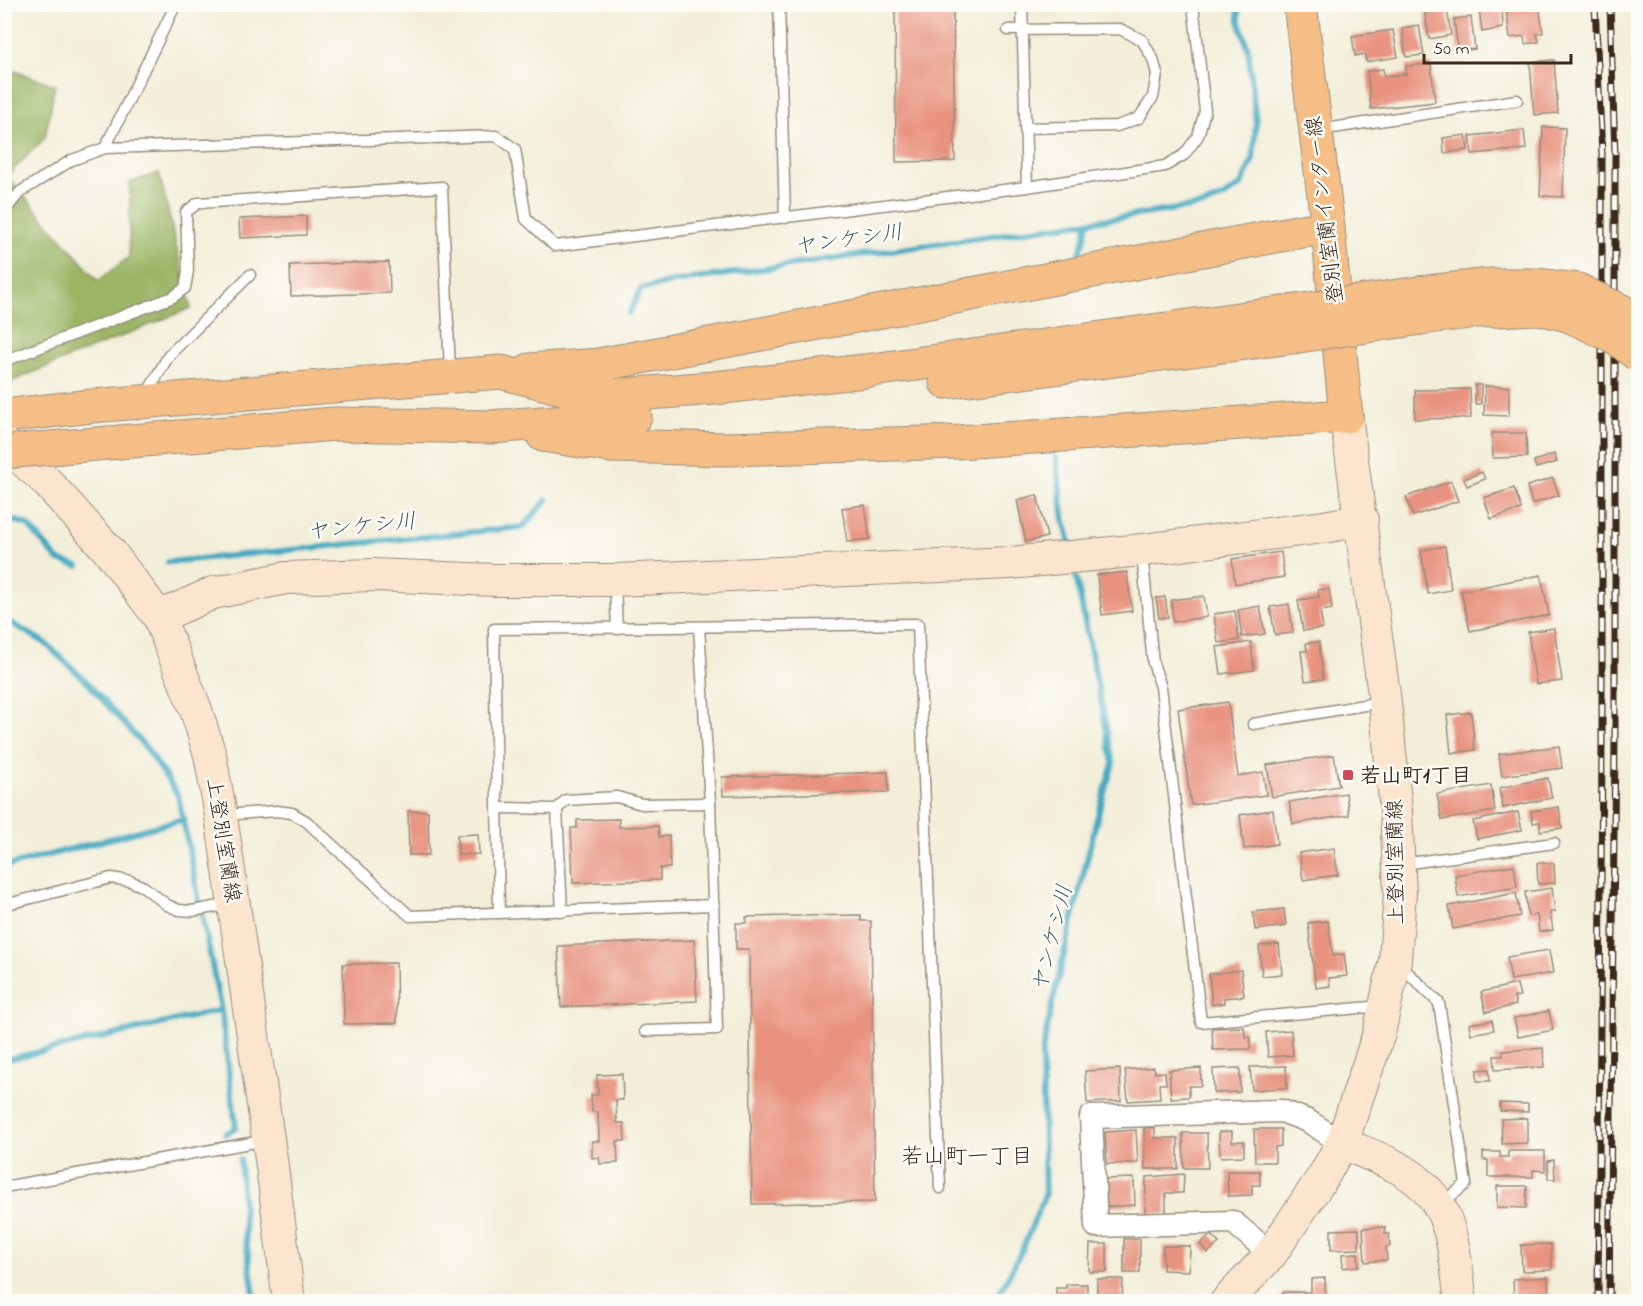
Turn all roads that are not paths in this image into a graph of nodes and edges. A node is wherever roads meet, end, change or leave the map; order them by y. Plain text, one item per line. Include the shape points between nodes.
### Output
1 (176, 4) edge
2 (779, 4) edge
3 (1023, 4) edge
4 (1194, 4) edge
5 (1300, 4) edge
6 (1023, 29) junction
7 (1008, 30) dead end
8 (1517, 100) dead end
9 (1025, 128) junction
10 (1316, 130) junction
11 (105, 148) junction
12 (1027, 187) junction
13 (4, 212) edge
14 (785, 218) junction
15 (1328, 228) junction
16 (250, 275) dead end
17 (1573, 303) junction
18 (1638, 319) edge
19 (1291, 325) junction
20 (1638, 355) edge
21 (4, 361) edge
22 (501, 372) junction
23 (450, 376) junction
24 (142, 402) junction
25 (4, 416) edge
26 (1346, 416) junction
27 (490, 427) junction
28 (4, 443) edge
29 (4, 452) edge
30 (1362, 520) junction
31 (1142, 550) junction
32 (615, 580) junction
33 (159, 617) junction
34 (699, 627) junction
35 (617, 628) junction
36 (1385, 702) junction
37 (1252, 724) dead end
38 (710, 803) junction
39 (497, 808) junction
40 (557, 809) junction
41 (221, 816) junction
42 (1554, 843) dead end
43 (1399, 864) junction
44 (4, 905) edge
45 (714, 905) junction
46 (222, 906) junction
47 (562, 912) junction
48 (500, 914) junction
49 (1395, 960) junction
50 (1384, 1006) junction
51 (645, 1031) dead end
52 (268, 1140) junction
53 (1342, 1143) junction
54 (4, 1187) edge
55 (940, 1188) dead end
56 (1440, 1205) junction
57 (1271, 1254) junction
58 (289, 1302) edge
59 (1226, 1302) edge
60 (1461, 1302) edge

1 - 11 lane
2 - 14 lane
3 - 6 lane
4 - 12 lane via 1205,111 1198,136 1184,155 1166,166
5 - 10 main road, 登別室蘭インター線
6 - 7 lane
6 - 9 lane
6 - 9 lane via 1120,29 1142,40 1157,74 1153,97 1139,118 1117,126
8 - 10 lane
9 - 12 lane
10 - 15 main road, 登別室蘭インター線
11 - 13 lane via 72,160 20,192
11 - 14 lane via 496,136 515,149 526,219 555,246
12 - 14 lane
15 - 22 main road via 599,366
15 - 26 main road, 登別室蘭インター線
16 - 24 lane via 169,355
17 - 18 main road, bridge
17 - 19 main road, bridge via 1536,285 1491,285 1420,306
17 - 20 main road, bridge
19 - 22 main road via 714,388 596,397
19 - 27 main road via 979,378 712,410
21 - 23 lane via 173,297 185,288 186,212 198,203 442,187
22 - 23 main road
23 - 24 main road
24 - 25 main road
26 - 27 main road via 959,442 726,449 611,446
26 - 30 main road, 上登別室蘭線
27 - 29 main road, bridge via 335,424
28 - 33 main road, 上登別室蘭線 via 45,480 110,552
30 - 31 main road
30 - 36 main road, 上登別室蘭線
31 - 32 main road via 1010,563
31 - 50 lane via 1153,663 1161,687 1201,1022
32 - 33 main road via 373,575 286,578 213,593
32 - 35 lane
33 - 41 main road, 上登別室蘭線 via 207,744
34 - 35 lane
34 - 38 lane
34 - 55 lane via 918,624
35 - 39 lane via 494,629
36 - 37 lane
36 - 43 main road, 上登別室蘭線
38 - 40 lane via 642,804 617,797 566,800
38 - 45 lane
39 - 40 lane
39 - 48 lane
40 - 47 lane
41 - 46 main road, 上登別室蘭線
41 - 48 lane via 292,813 306,821 410,916
42 - 43 lane
43 - 49 main road, 上登別室蘭線
44 - 46 lane via 111,878 130,880 179,910
45 - 47 lane
45 - 51 lane via 717,1029
46 - 52 main road, 上登別室蘭線
47 - 48 lane
49 - 50 main road, 上登別室蘭線
49 - 56 lane via 1439,1003 1466,1184
50 - 53 main road, 上登別室蘭線 via 1379,1034
52 - 54 lane
52 - 58 main road, 上登別室蘭線
53 - 56 main road via 1397,1167
53 - 57 main road, 上登別室蘭線
53 - 57 street via 1308,1121 1282,1111 1091,1116 1096,1226 1233,1222
56 - 60 main road via 1452,1238
57 - 59 main road, 上登別室蘭線

